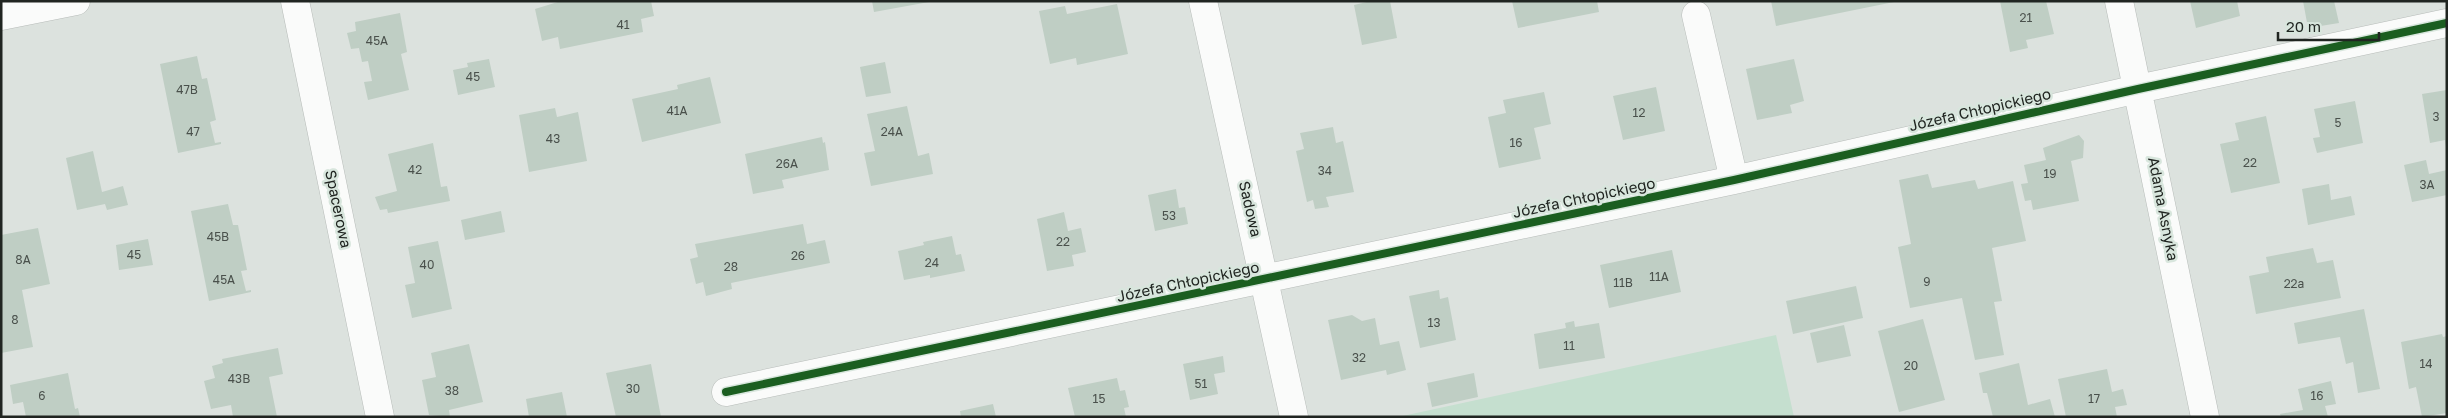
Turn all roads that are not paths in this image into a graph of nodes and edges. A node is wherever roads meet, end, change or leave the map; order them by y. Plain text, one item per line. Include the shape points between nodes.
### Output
1 (76, 1) edge
2 (296, 1) edge
3 (1203, 1) edge
4 (2120, 1) edge
5 (1696, 15) dead end
6 (1, 16) edge
7 (2447, 23) edge
8 (2138, 89) junction
9 (1734, 180) junction
10 (1266, 280) junction
11 (726, 392) dead end
12 (380, 417) edge
13 (1294, 417) edge
14 (2205, 417) edge

1 - 6 street
2 - 12 street, Spacerowa
3 - 10 street, Sadowa
4 - 8 street, Adama Asnyka
5 - 9 street
7 - 8 street, Józefa Chłopickiego
8 - 9 street, Józefa Chłopickiego
8 - 14 street, Adama Asnyka
9 - 10 street, Józefa Chłopickiego
10 - 11 street, Józefa Chłopickiego
10 - 13 street, Sadowa

